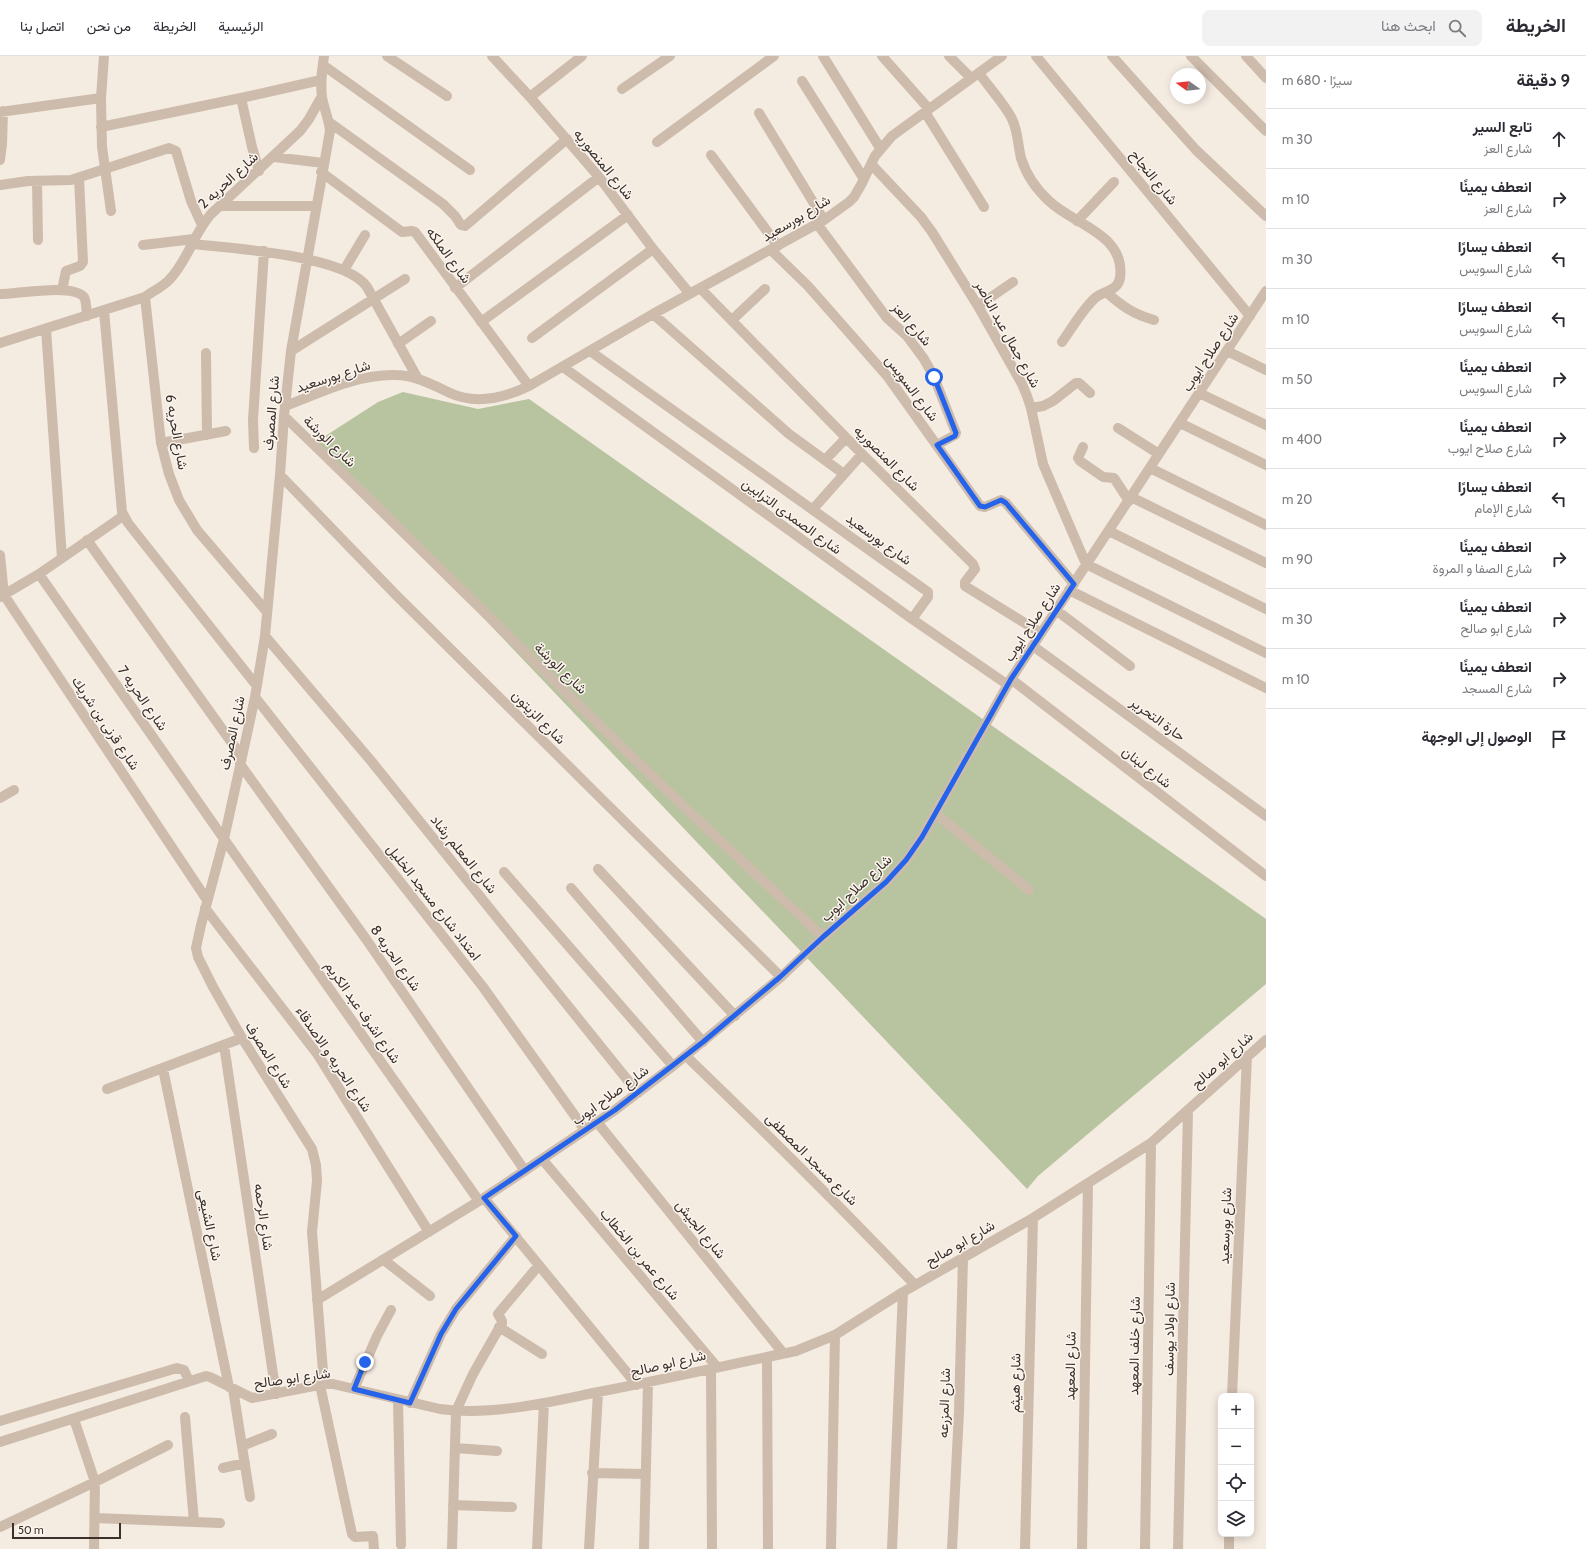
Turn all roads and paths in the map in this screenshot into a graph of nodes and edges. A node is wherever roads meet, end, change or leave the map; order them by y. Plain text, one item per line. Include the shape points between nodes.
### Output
1 (104, 56) edge
2 (387, 56) edge
3 (582, 56) edge
4 (670, 56) edge
5 (774, 56) edge
6 (823, 56) edge
7 (882, 56) edge
8 (949, 56) edge
9 (1002, 56) edge
10 (1036, 56) edge
11 (1112, 56) edge
12 (1192, 56) edge
13 (1246, 56) edge
14 (498, 58) edge
15 (324, 60) edge
16 (975, 76) junction
17 (1266, 78) edge
18 (322, 80) junction
19 (802, 81) dead end
20 (622, 89) dead end
21 (322, 96) junction
22 (447, 96) dead end
23 (530, 97) junction
24 (101, 98) junction
25 (241, 98) junction
26 (927, 111) junction
27 (2, 112) edge
28 (759, 113) dead end
29 (329, 122) junction
30 (101, 127) junction
31 (1266, 131) edge
32 (566, 139) junction
33 (657, 142) dead end
34 (880, 148) junction
35 (711, 155) dead end
36 (274, 156) junction
37 (0, 160) edge
38 (870, 164) junction
39 (104, 168) junction
40 (322, 168) junction
41 (470, 170) dead end
42 (259, 171) junction
43 (600, 177) junction
44 (78, 178) junction
45 (864, 179) junction
46 (37, 181) junction
47 (1114, 182) dead end
48 (0, 185) edge
49 (220, 206) junction
50 (316, 206) junction
51 (984, 207) dead end
52 (111, 211) dead end
53 (628, 215) junction
54 (1266, 216) edge
55 (1077, 221) junction
56 (821, 222) junction
57 (202, 225) junction
58 (365, 235) dead end
59 (38, 240) dead end
60 (193, 242) junction
61 (144, 245) dead end
62 (774, 248) junction
63 (653, 249) junction
64 (264, 251) junction
65 (307, 260) junction
66 (344, 270) junction
67 (405, 278) dead end
68 (1013, 282) dead end
69 (455, 288) junction
70 (700, 288) junction
71 (765, 289) dead end
72 (62, 290) junction
73 (1106, 292) junction
74 (1265, 293) edge
75 (0, 294) edge
76 (690, 294) junction
77 (144, 297) junction
78 (374, 298) junction
79 (978, 306) junction
80 (104, 311) junction
81 (653, 314) junction
82 (87, 316) junction
83 (1250, 316) junction
84 (732, 320) junction
85 (1154, 320) dead end
86 (432, 321) dead end
87 (481, 322) junction
88 (46, 329) junction
89 (532, 338) dead end
90 (1062, 342) dead end
91 (0, 343) edge
92 (398, 344) junction
93 (291, 351) junction
94 (590, 351) junction
95 (1227, 351) junction
96 (206, 354) dead end
97 (563, 367) junction
98 (1266, 370) edge
99 (418, 379) junction
100 (529, 386) junction
101 (1090, 393) dead end
102 (1199, 393) junction
103 (1031, 408) junction
104 (284, 411) junction
105 (1180, 423) junction
106 (1266, 426) edge
107 (1118, 428) dead end
108 (226, 431) dead end
109 (206, 435) junction
110 (846, 438) junction
111 (161, 443) junction
112 (937, 445) junction
113 (1083, 447) dead end
114 (254, 448) dead end
115 (862, 454) junction
116 (1160, 454) junction
117 (825, 460) junction
118 (1266, 465) edge
119 (1150, 468) junction
120 (844, 474) junction
121 (280, 475) junction
122 (1130, 499) junction
123 (813, 509) junction
124 (123, 516) junction
125 (1266, 524) edge
126 (1109, 531) junction
127 (87, 540) junction
128 (0, 555) edge
129 (62, 558) junction
130 (1266, 563) edge
131 (1086, 564) junction
132 (39, 574) junction
133 (1072, 587) junction
134 (2, 596) edge
135 (1266, 609) edge
136 (1056, 610) junction
137 (267, 612) junction
138 (912, 619) junction
139 (1041, 633) junction
140 (265, 636) junction
141 (1033, 646) junction
142 (1266, 653) edge
143 (1130, 666) dead end
144 (1009, 682) junction
145 (256, 685) junction
146 (1266, 688) edge
147 (255, 696) junction
148 (241, 761) junction
149 (14, 790) dead end
150 (0, 798) edge
151 (935, 813) junction
152 (1266, 816) edge
153 (224, 839) junction
154 (598, 869) dead end
155 (504, 872) dead end
156 (1266, 876) edge
157 (571, 888) dead end
158 (1029, 890) dead end
159 (206, 904) junction
160 (823, 937) junction
161 (780, 977) junction
162 (735, 1016) junction
163 (242, 1038) junction
164 (1266, 1040) edge
165 (703, 1042) junction
166 (224, 1044) junction
167 (686, 1056) junction
168 (1246, 1056) junction
169 (673, 1066) junction
170 (163, 1069) junction
171 (107, 1090) dead end
172 (638, 1093) junction
173 (1188, 1111) junction
174 (597, 1122) junction
175 (585, 1130) junction
176 (1150, 1143) junction
177 (542, 1159) junction
178 (525, 1171) junction
179 (1088, 1183) junction
180 (482, 1200) junction
181 (1033, 1218) junction
182 (429, 1232) junction
183 (516, 1236) junction
184 (963, 1258) junction
185 (384, 1260) junction
186 (539, 1265) junction
187 (915, 1285) junction
188 (903, 1292) junction
189 (430, 1296) dead end
190 (317, 1300) junction
191 (391, 1310) dead end
192 (499, 1327) junction
193 (835, 1335) junction
194 (542, 1354) dead end
195 (783, 1354) junction
196 (767, 1357) junction
197 (714, 1368) junction
198 (189, 1381) junction
199 (648, 1383) junction
200 (322, 1385) junction
201 (637, 1385) junction
202 (231, 1388) junction
203 (354, 1389) junction
204 (598, 1393) junction
205 (1232, 1393) edge
206 (276, 1394) junction
207 (398, 1400) junction
208 (410, 1403) junction
209 (544, 1403) junction
210 (456, 1411) junction
211 (185, 1417) dead end
212 (74, 1418) junction
213 (0, 1421) edge
214 (272, 1434) dead end
215 (0, 1442) edge
216 (168, 1445) dead end
217 (242, 1446) junction
218 (455, 1448) junction
219 (497, 1451) dead end
220 (245, 1463) junction
221 (223, 1468) dead end
222 (592, 1473) junction
223 (646, 1474) junction
224 (95, 1482) junction
225 (250, 1497) dead end
226 (453, 1505) junction
227 (512, 1507) dead end
228 (95, 1518) junction
229 (194, 1522) junction
230 (220, 1523) dead end
231 (0, 1527) edge
232 (1229, 1537) edge
233 (401, 1545) dead end
234 (94, 1549) edge
235 (374, 1549) edge
236 (452, 1549) edge
237 (537, 1549) edge
238 (589, 1549) edge
239 (644, 1549) edge
240 (712, 1549) edge
241 (768, 1549) edge
242 (831, 1549) edge
243 (892, 1549) edge
244 (952, 1549) edge
245 (1025, 1549) edge
246 (1082, 1549) edge
247 (1145, 1549) edge
248 (1178, 1549) edge
249 (1229, 1549) edge

1 - 24 street
2 - 22 street
3 - 23 street
4 - 20 street
5 - 33 street
6 - 34 street
7 - 26 street
8 - 16 street
9 - 16 street, شارع بورسعيد
10 - 83 street, شارع النجاح
11 - 54 street via 1196,150
12 - 31 street
13 - 17 street
14 - 23 street, شارع المنصوريه
15 - 18 street, شارع المصرف
15 - 41 street
16 - 26 street, شارع بورسعيد
16 - 55 street via 1012,119 1021,159 1037,189 1059,210
18 - 21 street, شارع المصرف
18 - 25 street
19 - 45 street
21 - 29 street, شارع المصرف
21 - 36 street, شارع الحريه 2 via 300,131
23 - 32 street, شارع المنصوريه
24 - 27 street
24 - 30 street
25 - 30 street
25 - 42 street
26 - 34 street, شارع بورسعيد via 892,136
26 - 51 street
27 - 37 street
28 - 56 street, شارع العز
29 - 32 street via 443,204 461,225 467,226
29 - 40 street, شارع المصرف via 330,131
30 - 39 street
32 - 43 street, شارع المنصوريه
34 - 38 street, شارع بورسعيد
35 - 62 street, شارع السويس
36 - 40 street
36 - 42 street, شارع الحريه 2
38 - 45 street, شارع بورسعيد
38 - 79 street, شارع جمال عبد الناصر via 921,216
39 - 44 street
39 - 52 street
39 - 57 street via 169,148 174,149 192,206
40 - 50 street, شارع المصرف
40 - 69 street, شارع الملكه via 402,232 415,232
42 - 49 street, شارع الحريه 2
43 - 53 street, شارع المنصوريه
43 - 69 street
44 - 46 street
44 - 72 street via 83,262 80,266 66,271
45 - 56 street, شارع بورسعيد via 858,192 849,202
46 - 48 street
46 - 59 street
47 - 55 street
49 - 50 street
49 - 57 street, شارع الحريه 2
50 - 65 street, شارع المصرف
53 - 63 street, شارع المنصوريه
53 - 87 street
55 - 73 street via 1103,235 1116,254 1120,280
56 - 62 street, شارع بورسعيد
56 - 112 street, شارع العز via 887,318 907,336 929,368 956,433 955,436
57 - 60 street, شارع الحريه 2
58 - 66 street
60 - 61 street
60 - 64 street
60 - 77 street, شارع الحريه 2 via 170,280
62 - 70 street, شارع بورسعيد
62 - 112 street, شارع السويس via 888,377
63 - 76 street, شارع المنصوريه
63 - 89 street
64 - 65 street
64 - 114 street via 252,420
65 - 66 street
65 - 93 street, شارع المصرف
66 - 78 street via 364,282
67 - 78 street
68 - 79 street
69 - 87 street, شارع الملكه
70 - 76 street, شارع بورسعيد
70 - 84 street, شارع المنصوريه
71 - 84 street
72 - 75 street
72 - 82 street via 84,297
73 - 85 street via 1120,305
73 - 90 street via 1095,298
74 - 83 street, شارع صلاح ايوب
76 - 81 street, شارع بورسعيد
77 - 80 street, شارع الحريه 2
77 - 111 street, شارع الحريه 6
78 - 92 street
78 - 93 street
79 - 103 street, شارع جمال عبد الناصر via 1022,384
80 - 82 street, شارع الحريه 2
80 - 124 street
81 - 94 street, شارع بورسعيد
81 - 117 street via 790,434
82 - 88 street, شارع الحريه 2
83 - 95 street, شارع صلاح ايوب
84 - 110 street, شارع المنصوريه
86 - 92 street
87 - 100 street, شارع الملكه
88 - 91 street, شارع الحريه 2
88 - 129 street
92 - 99 street
93 - 104 street, شارع المصرف
94 - 97 street, شارع بورسعيد
94 - 123 street, شارع بورسعيد
95 - 98 street
95 - 102 street, شارع صلاح ايوب
96 - 109 street
97 - 100 street, شارع بورسعيد
97 - 138 street, شارع الصمدى الترابين
99 - 100 street, شارع بورسعيد via 466,398 482,399 513,394
99 - 104 street, شارع بورسعيد via 396,375 373,376 351,382
101 - 103 street via 1076,383 1053,401
102 - 105 street, شارع صلاح ايوب
102 - 106 street
103 - 131 street, شارع جمال عبد الناصر via 1043,464
104 - 121 street, شارع المصرف
104 - 160 street, شارع الورشة via 672,796
105 - 116 street, شارع صلاح ايوب
105 - 118 street
107 - 116 street
108 - 109 street
109 - 111 street
110 - 115 street, شارع المنصوريه
110 - 117 street
111 - 137 street, شارع الحريه 6 via 169,474 197,530
112 - 133 street, شارع السويس via 980,506 985,507 1001,500 1006,503
113 - 122 street via 1078,456 1080,461 1103,477 1114,478
115 - 120 street
115 - 139 street, شارع المنصوريه via 975,566 965,582 967,588
116 - 119 street, شارع صلاح ايوب
117 - 120 street
119 - 122 street, شارع صلاح ايوب
119 - 125 street
120 - 123 street
121 - 137 street, شارع المصرف
121 - 161 street, شارع الزيتون
122 - 126 street, شارع صلاح ايوب
122 - 130 street
123 - 138 street, شارع بورسعيد via 928,592 928,597
124 - 127 street
124 - 145 street
126 - 131 street, شارع صلاح ايوب
126 - 135 street
127 - 129 street
127 - 148 street, شارع الحريه 8
128 - 134 street, شارع قرنى بن شريك
129 - 132 street
131 - 133 street, شارع صلاح ايوب
131 - 142 street
132 - 134 street
132 - 153 street, شارع الحريه 7
133 - 136 street, شارع صلاح ايوب
133 - 146 street
134 - 159 street, شارع قرنى بن شريك
136 - 139 street, شارع صلاح ايوب
136 - 143 street
137 - 140 street, شارع المصرف
138 - 144 street, شارع الصمدى الترابين
139 - 141 street, شارع صلاح ايوب
140 - 145 street, شارع المصرف
140 - 172 street, شارع المعلم رشاد via 372,762
141 - 144 street, شارع صلاح ايوب
141 - 152 street, حارة التحرير
144 - 151 street, شارع صلاح ايوب
144 - 156 street, شارع لبنان
145 - 147 street, شارع المصرف
147 - 148 street, شارع المصرف
147 - 175 street, امتداد شارع مسجد الخليل via 483,987
148 - 153 street, شارع المصرف
148 - 178 street, شارع الحريه 8
149 - 150 street
151 - 158 street
151 - 160 street, شارع صلاح ايوب via 906,860 886,882
153 - 159 street, شارع المصرف
153 - 180 street, شارع اشرف عبد الكريم
154 - 162 street
155 - 169 street
157 - 165 street
159 - 163 street, شارع المصرف via 196,948 198,957
159 - 182 street, شارع الحريه و الاصدقاء via 318,1055
160 - 161 street, شارع صلاح ايوب
161 - 162 street, شارع صلاح ايوب
162 - 165 street, شارع صلاح ايوب
163 - 166 street
163 - 190 street, شارع المصرف via 312,1149 317,1181 312,1232
164 - 168 street, شارع ابو صالح
165 - 167 street, شارع صلاح ايوب
166 - 170 street
166 - 206 street, شارع الرحمه
167 - 169 street, شارع صلاح ايوب
167 - 187 street, شارع مسجد المصطفى via 841,1207
168 - 173 street, شارع ابو صالح
168 - 205 street, شارع بورسعيد
169 - 172 street, شارع صلاح ايوب
170 - 171 street
170 - 202 street, شارع الشيعى
172 - 174 street, شارع صلاح ايوب
173 - 176 street, شارع ابو صالح
173 - 248 street, شارع اولاد يوسف
174 - 175 street, شارع صلاح ايوب
174 - 195 street, شارع الجيش
175 - 177 street, شارع صلاح ايوب
176 - 179 street, شارع ابو صالح
176 - 247 street, شارع خلف المعهد
177 - 178 street, شارع صلاح ايوب
177 - 197 street, شارع عمر بن الخطاب
178 - 180 street, شارع صلاح ايوب
179 - 181 street, شارع ابو صالح
179 - 246 street, شارع المعهد
180 - 182 street, شارع صلاح ايوب
180 - 183 street, شارع اشرف عبد الكريم
181 - 184 street, شارع ابو صالح
181 - 245 street, شارع هيثم
182 - 185 street, شارع صلاح ايوب
183 - 186 street, شارع اشرف عبد الكريم
183 - 208 street via 456,1309 441,1334
184 - 187 street, شارع ابو صالح
184 - 244 street, شارع المزرعه
185 - 189 street
185 - 190 street, شارع صلاح ايوب
186 - 192 street via 498,1314 502,1322
186 - 201 street, شارع اشرف عبد الكريم
187 - 188 street, شارع ابو صالح
188 - 193 street, شارع ابو صالح
188 - 243 street
190 - 200 street, شارع المصرف
191 - 203 street
192 - 194 street
192 - 210 street
193 - 195 street, شارع ابو صالح
193 - 242 street
195 - 196 street, شارع ابو صالح
196 - 197 street, شارع ابو صالح
196 - 241 street
197 - 199 street, شارع ابو صالح
197 - 240 street
198 - 202 street, شارع ابو صالح via 206,1376
198 - 212 street, شارع ابو صالح
198 - 213 street via 184,1370 177,1368
199 - 201 street, شارع ابو صالح
199 - 223 street
200 - 203 street, شارع ابو صالح via 332,1384
200 - 206 street, شارع ابو صالح
200 - 235 street, شارع المصرف via 352,1534 355,1537 370,1535 374,1538
201 - 204 street, شارع ابو صالح
202 - 206 street, شارع ابو صالح via 252,1398
202 - 217 street, شارع الشيعى
203 - 207 street, شارع ابو صالح
204 - 209 street, شارع ابو صالح
204 - 222 street
207 - 208 street, شارع ابو صالح
207 - 233 street
208 - 210 street, شارع ابو صالح
209 - 210 street, شارع ابو صالح
209 - 237 street
210 - 218 street
211 - 229 street
212 - 215 street, شارع ابو صالح
212 - 224 street
214 - 217 street
216 - 224 street
217 - 220 street, شارع الشيعى
218 - 219 street
218 - 226 street
220 - 221 street
220 - 225 street, شارع الشيعى
222 - 223 street
222 - 238 street
223 - 239 street
224 - 228 street
224 - 231 street
226 - 227 street
226 - 236 street
228 - 229 street
228 - 234 street
229 - 230 street
232 - 249 street

